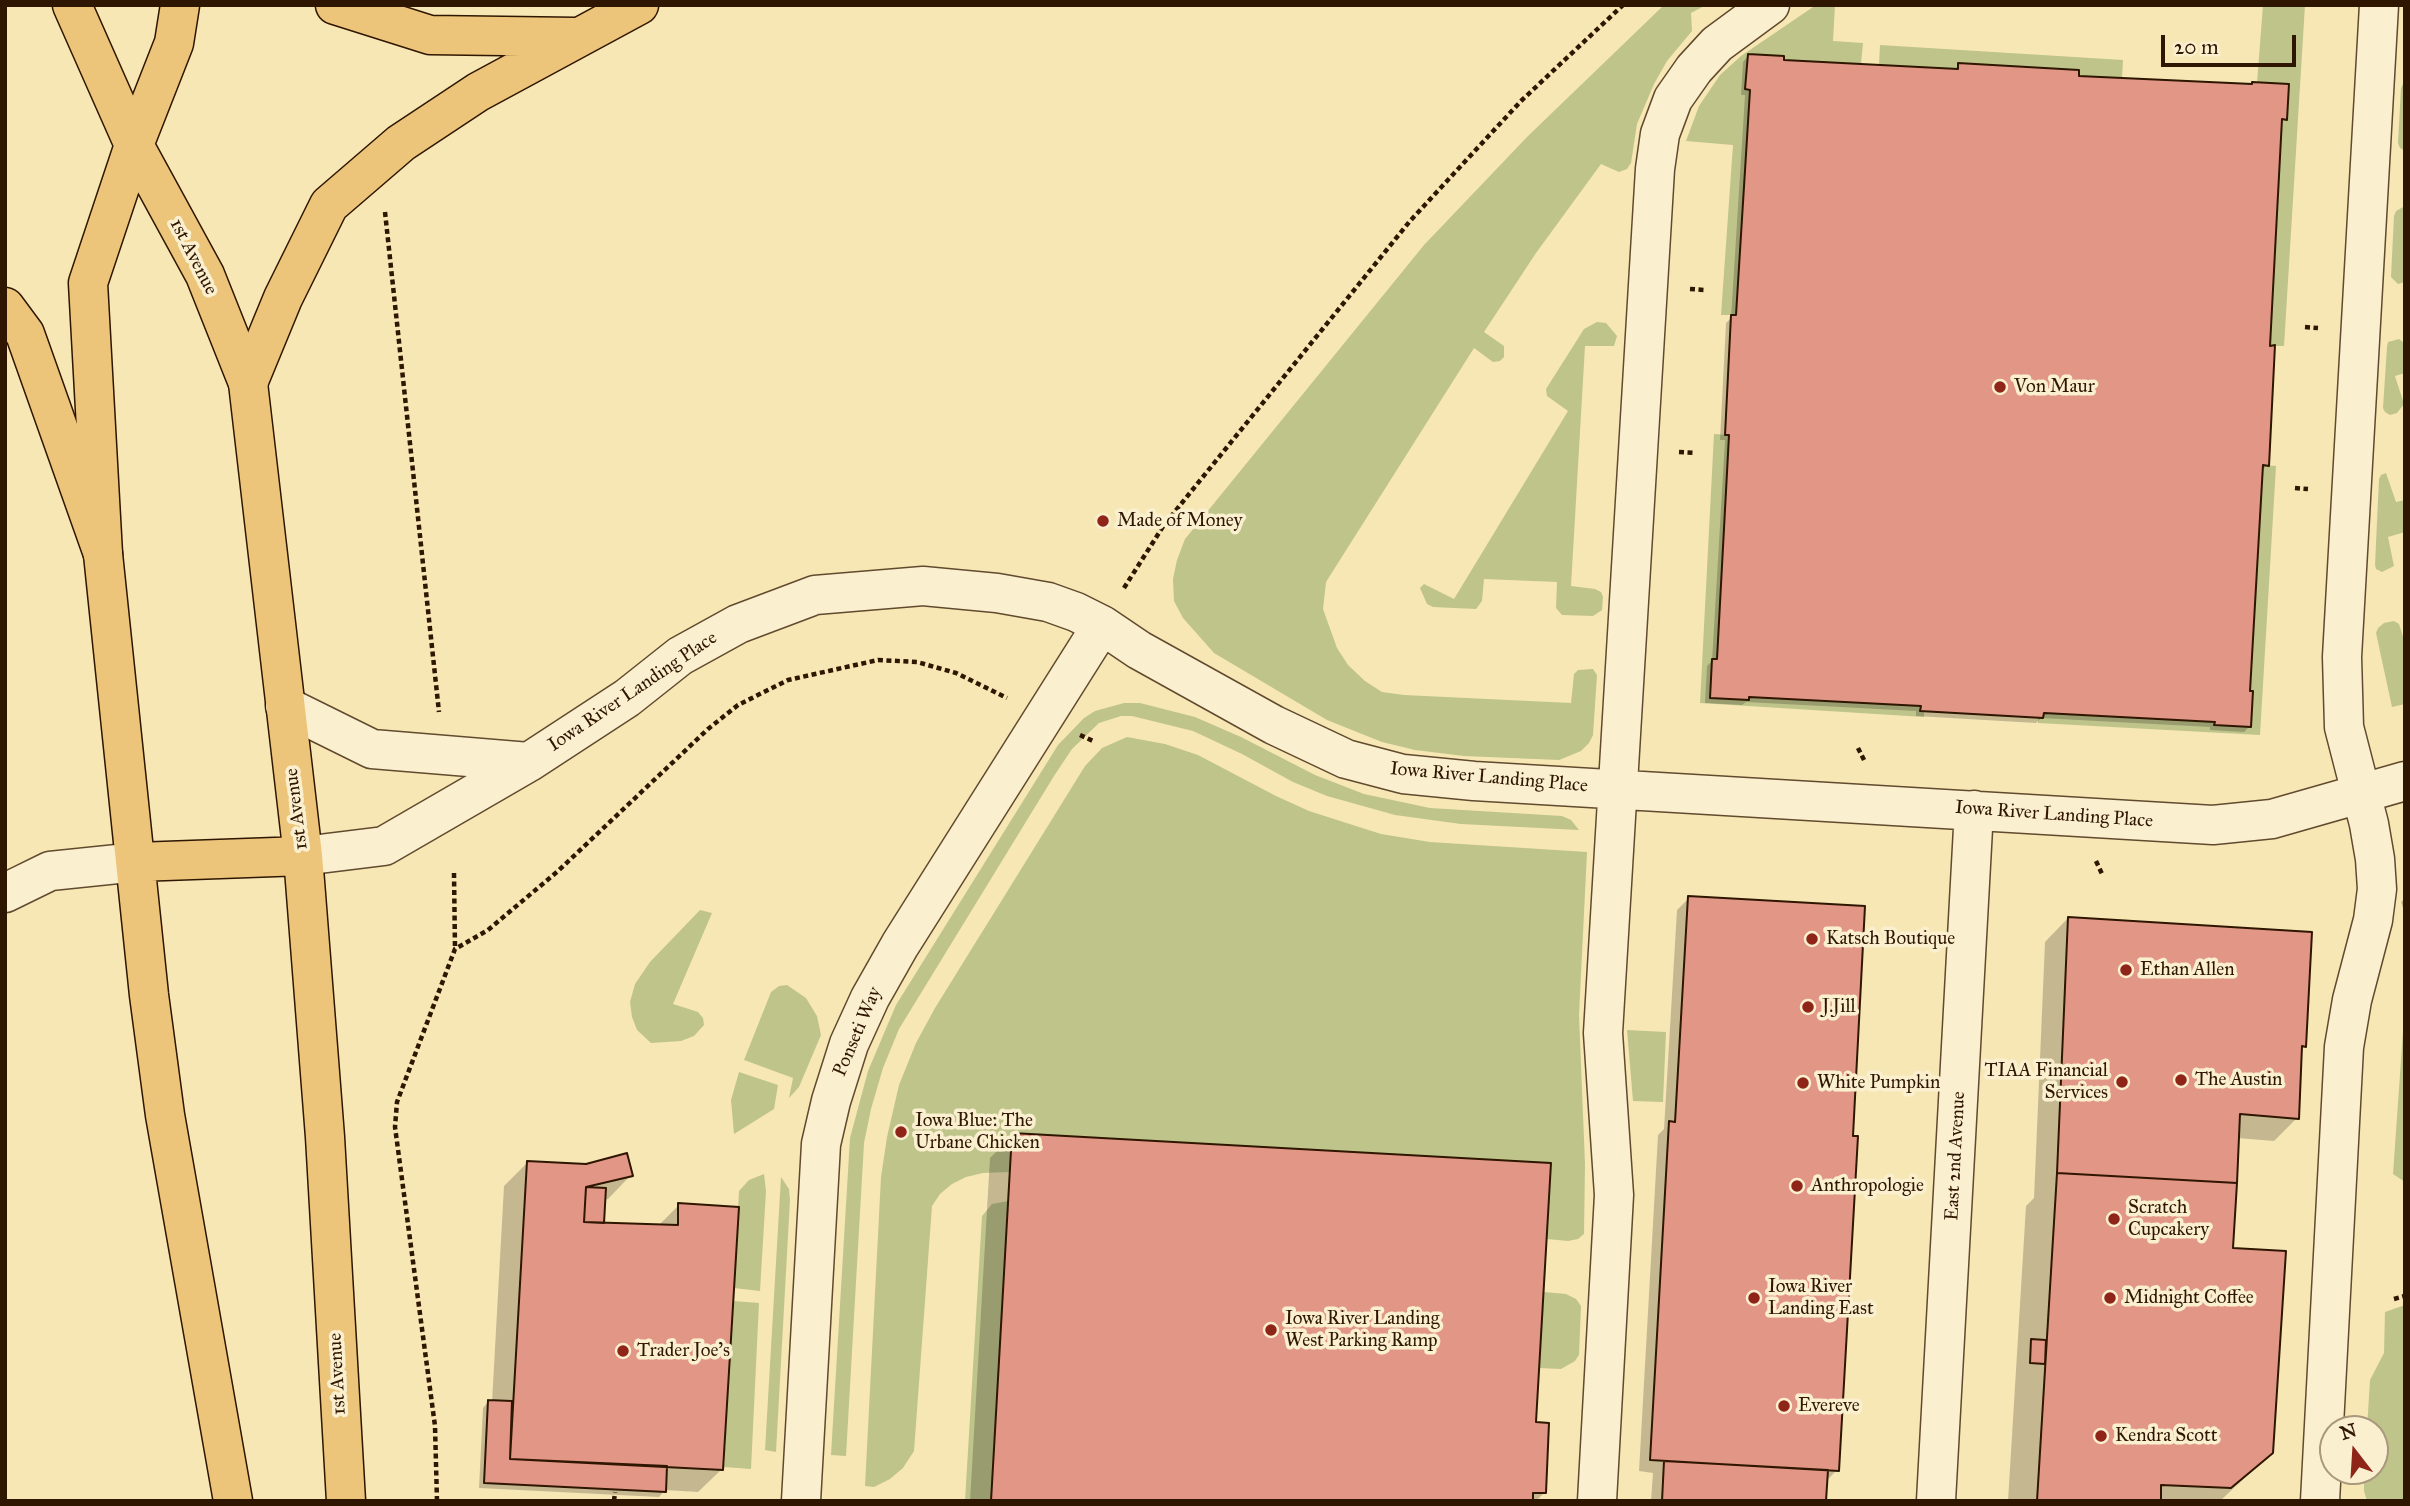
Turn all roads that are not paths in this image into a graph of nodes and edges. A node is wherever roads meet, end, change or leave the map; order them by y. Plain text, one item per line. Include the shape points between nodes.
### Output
1 (72, 5) edge
2 (180, 5) edge
3 (335, 5) edge
4 (639, 5) edge
5 (1770, 5) edge
6 (2379, 5) edge
7 (581, 37) junction
8 (134, 145) junction
9 (5, 307) edge
10 (248, 383) junction
11 (103, 554) junction
12 (1102, 625) junction
13 (285, 706) junction
14 (529, 762) junction
15 (2405, 781) edge
16 (1617, 788) junction
17 (2361, 795) junction
18 (1975, 810) junction
19 (303, 856) junction
20 (136, 862) junction
21 (5, 893) edge
22 (233, 1501) edge
23 (346, 1501) edge
24 (801, 1501) edge
25 (1597, 1501) edge
26 (1936, 1501) edge
27 (2320, 1501) edge

1 - 8 main road, 1st Avenue
2 - 8 main road via 174,43
3 - 7 main road via 430,36
4 - 7 main road
5 - 16 street via 1717,44 1694,69 1673,99 1660,134
6 - 17 street via 2342,657 2344,727
7 - 10 main road via 478,92 401,143 329,205
8 - 10 main road, 1st Avenue via 205,275
8 - 11 main road via 88,283
9 - 11 main road via 25,334
10 - 13 main road, 1st Avenue
11 - 20 main road
12 - 14 street, Iowa River Landing Place via 1048,602 997,593 923,586 815,595 738,624 680,656 627,698
12 - 16 street, Iowa River Landing Place via 1177,672 1346,759 1404,774
12 - 24 street, Ponseti Way via 900,945 849,1044 820,1154
13 - 14 street, Iowa River Landing Place via 372,749
13 - 19 main road, 1st Avenue
14 - 19 street, Iowa River Landing Place via 384,846
15 - 17 street, Iowa River Landing Place
16 - 18 street, Iowa River Landing Place
16 - 25 street via 1604,1033 1614,1195
17 - 18 street, Iowa River Landing Place via 2272,819 2213,825
17 - 27 street via 2377,889 2344,1046
18 - 26 street, East 2nd Avenue
19 - 20 main road
19 - 23 main road, 1st Avenue
20 - 21 street via 50,871
20 - 22 main road via 165,1115

